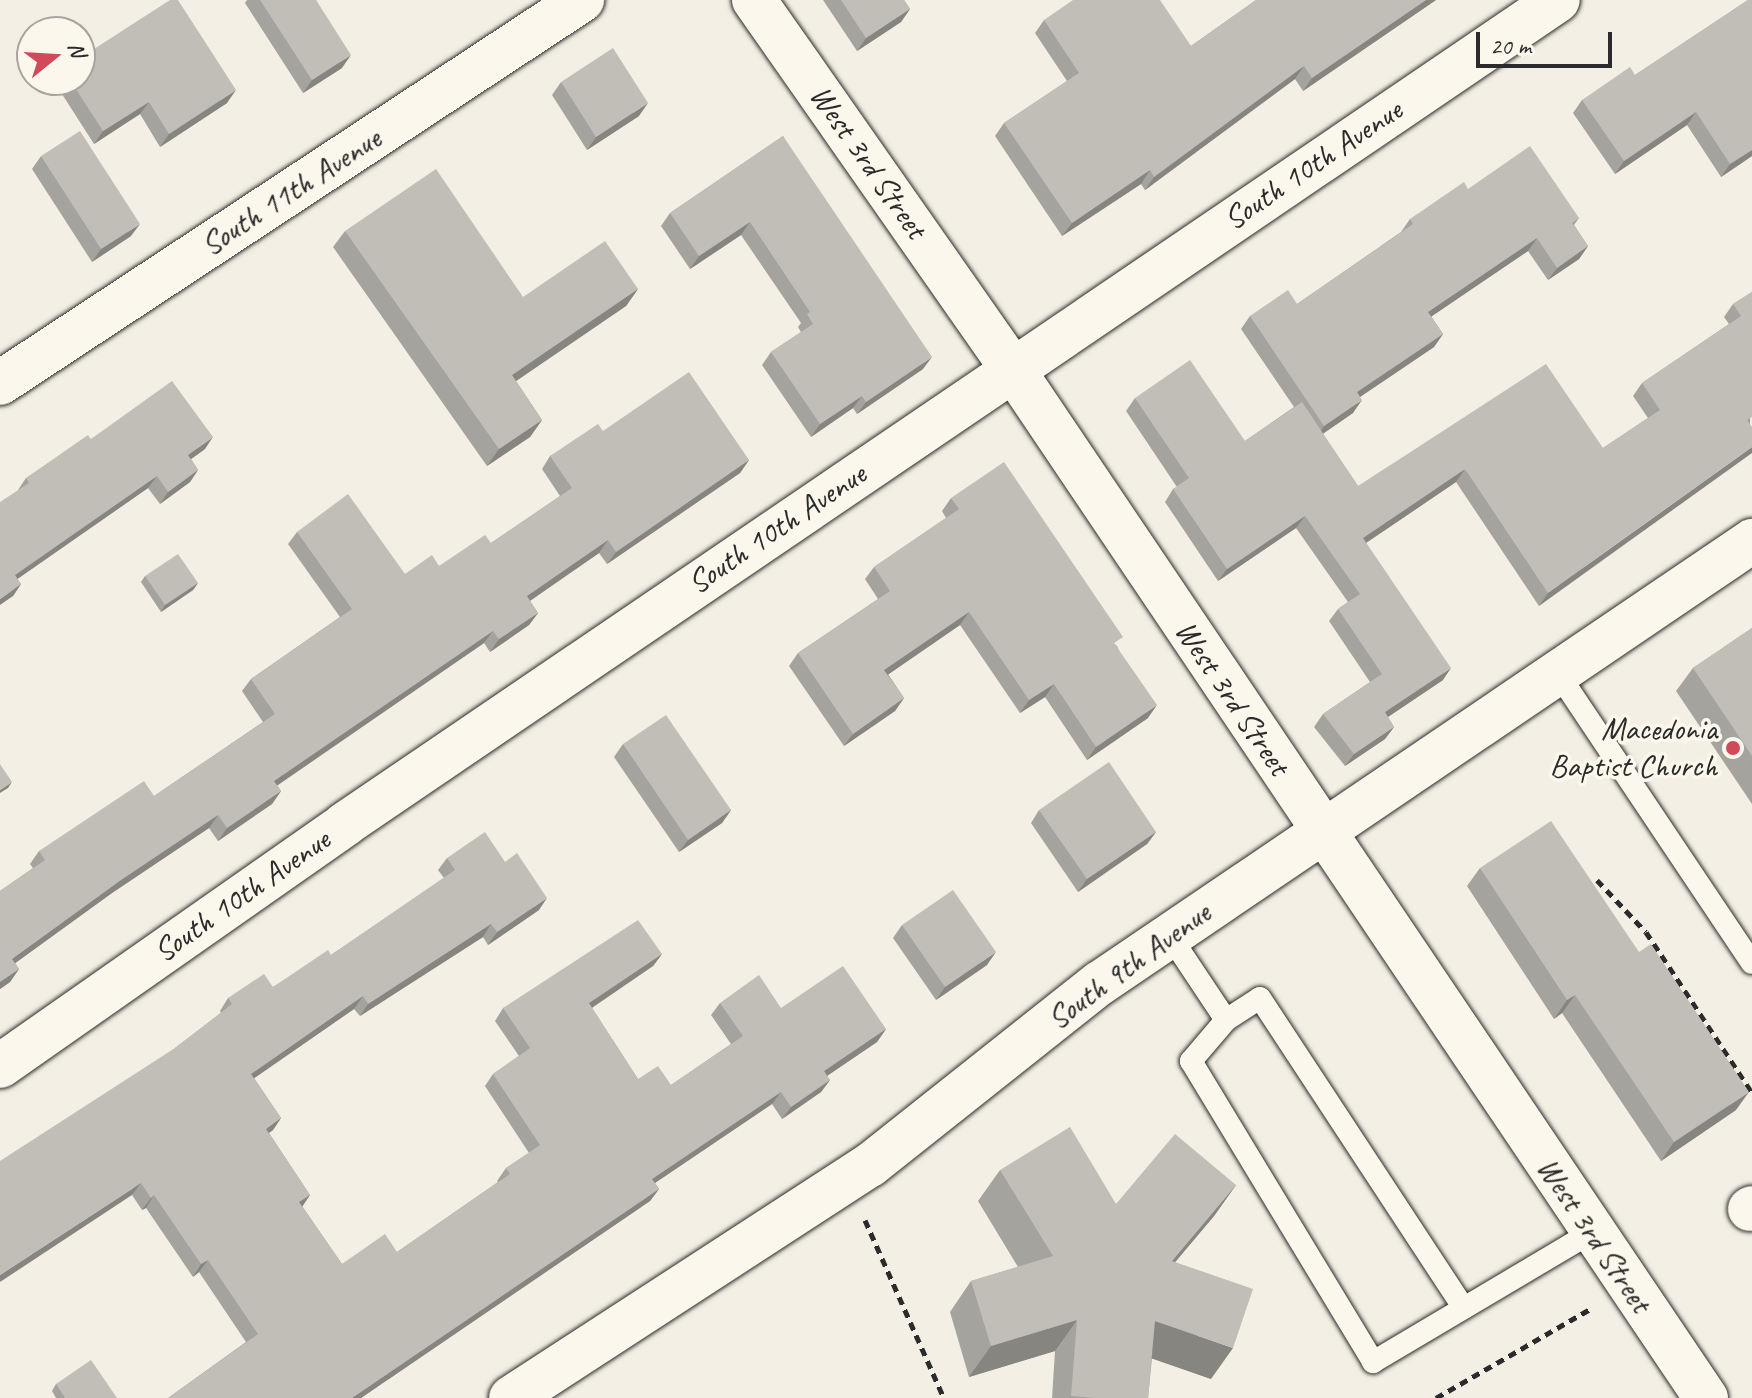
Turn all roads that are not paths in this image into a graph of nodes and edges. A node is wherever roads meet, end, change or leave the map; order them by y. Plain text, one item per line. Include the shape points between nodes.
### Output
1 (582, 0) edge
2 (754, 0) edge
3 (1558, 0) edge
4 (1012, 368) junction
5 (0, 383) edge
6 (1752, 541) edge
7 (1557, 672) junction
8 (1321, 831) junction
9 (1170, 936) junction
10 (1752, 963) edge
11 (1226, 1020) junction
12 (0, 1066) edge
13 (1592, 1232) junction
14 (1464, 1308) junction
15 (511, 1398) edge
16 (1706, 1398) edge

1 - 5 street, South 11th Avenue
2 - 4 street, West 3rd Street
3 - 4 street, South 10th Avenue
4 - 8 street, West 3rd Street
4 - 12 street, South 10th Avenue
6 - 7 street, South 9th Avenue
7 - 8 street, South 9th Avenue
7 - 10 lane
8 - 9 street, South 9th Avenue
8 - 13 street, West 3rd Street
9 - 11 lane
9 - 15 street, South 9th Avenue via 1100,983 870,1165
11 - 14 lane via 1260,998
11 - 14 lane via 1191,1061 1373,1362
13 - 14 lane
13 - 16 street, West 3rd Street

